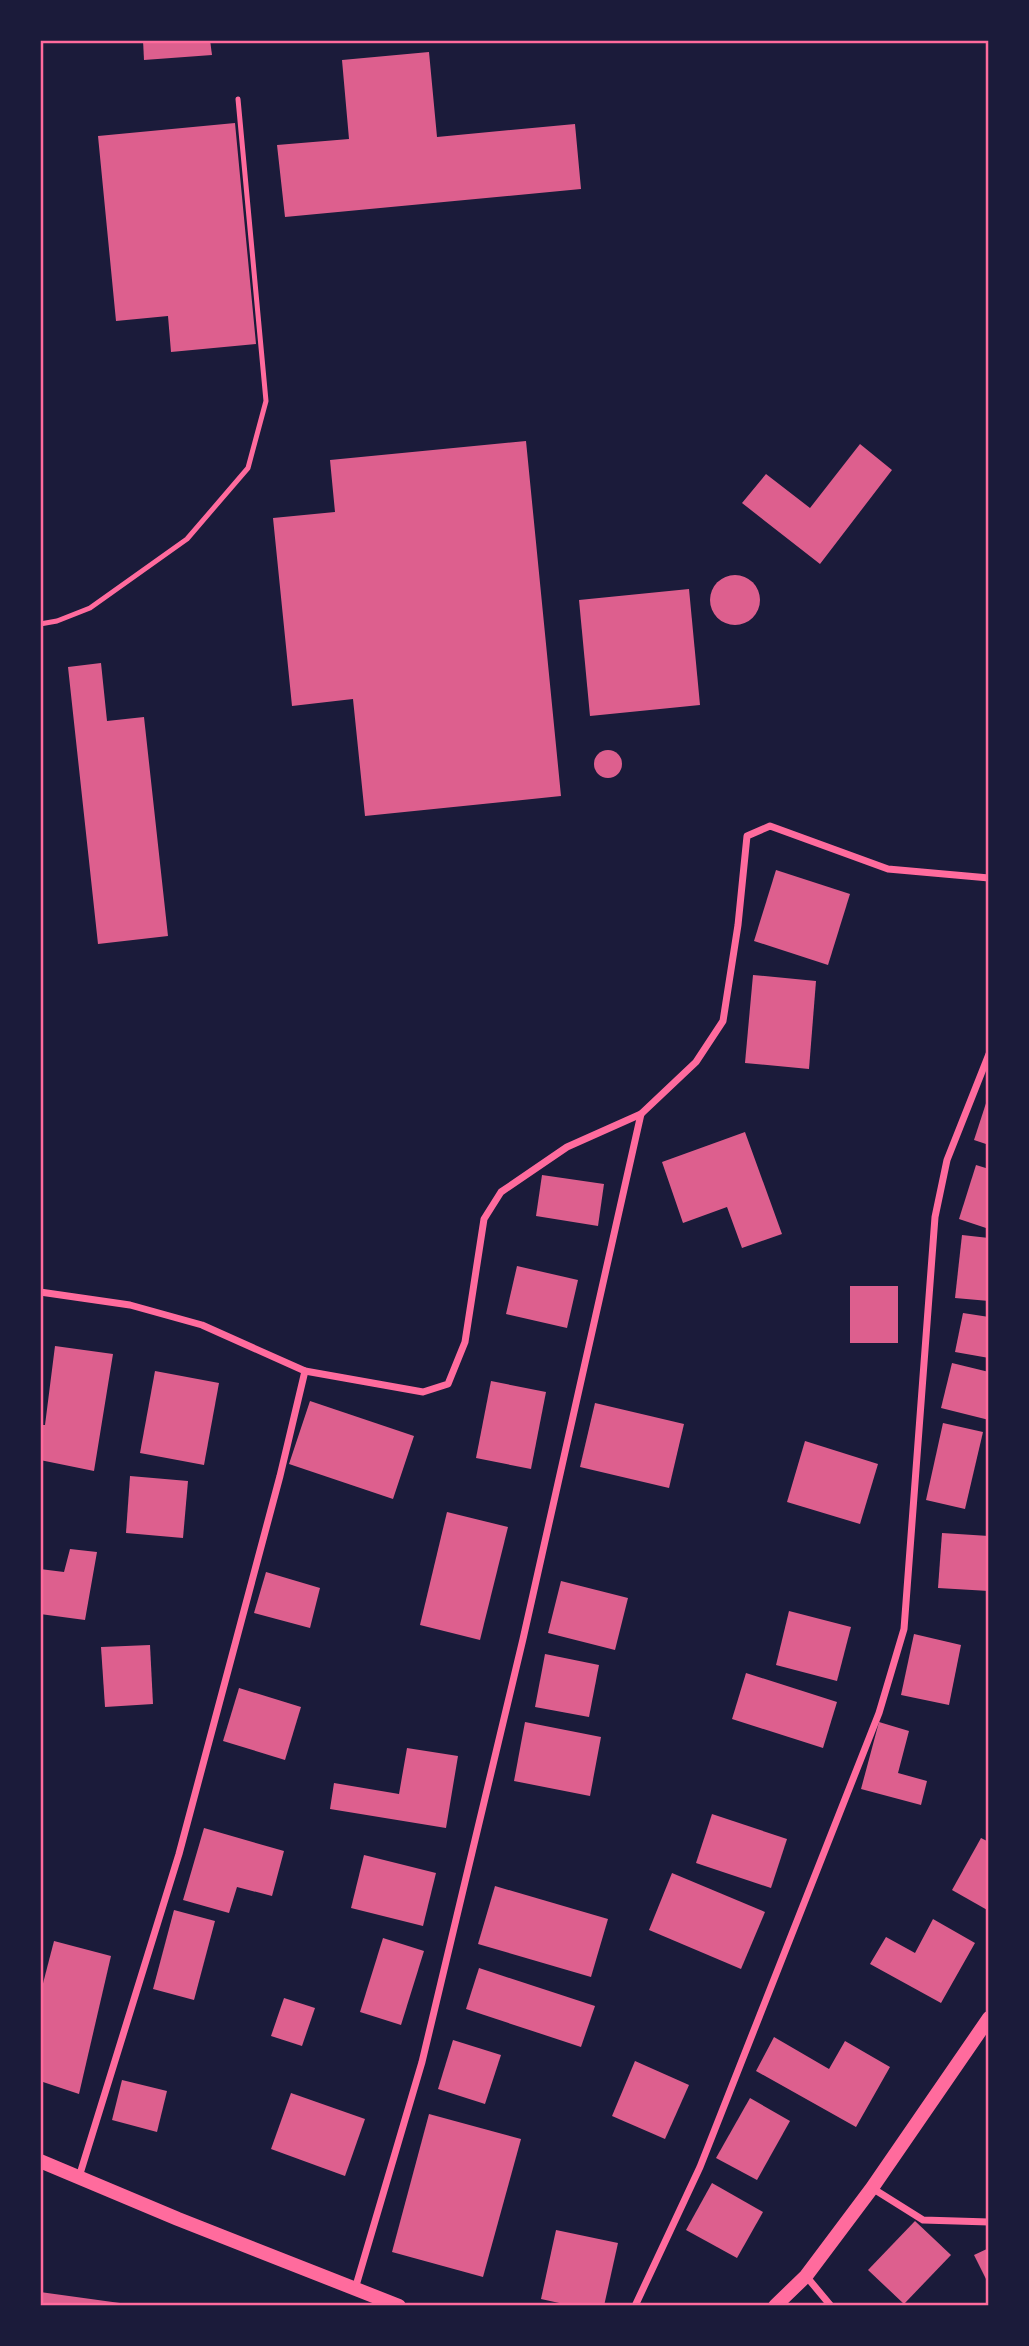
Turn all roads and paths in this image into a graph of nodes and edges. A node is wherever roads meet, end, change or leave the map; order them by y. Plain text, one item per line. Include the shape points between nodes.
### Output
1 (238, 99) dead end
2 (40, 624) edge
3 (989, 878) edge
4 (989, 1054) edge
5 (641, 1114) junction
6 (40, 1292) edge
7 (305, 1371) junction
8 (989, 2018) edge
9 (40, 2161) edge
10 (79, 2177) junction
11 (872, 2188) junction
12 (989, 2222) edge
13 (806, 2276) junction
14 (355, 2289) junction
15 (399, 2306) edge
16 (635, 2306) edge
17 (775, 2306) edge
18 (831, 2306) edge

1 - 2 lane via 266,401 248,468 187,539 90,608
3 - 5 street via 888,869 770,826 747,836 723,1021 696,1062
4 - 16 street via 947,1160 935,1217 904,1629 879,1713 701,2167
5 - 7 street via 567,1147 501,1192 484,1219 465,1342 447,1384 423,1392
5 - 14 street via 530,1612 422,2062
6 - 7 street via 130,1305 202,1325
7 - 10 street via 179,1854
8 - 11 main road
9 - 10 main road
10 - 14 main road
11 - 12 street via 923,2220
11 - 13 main road
13 - 17 main road
13 - 18 street
14 - 15 main road

